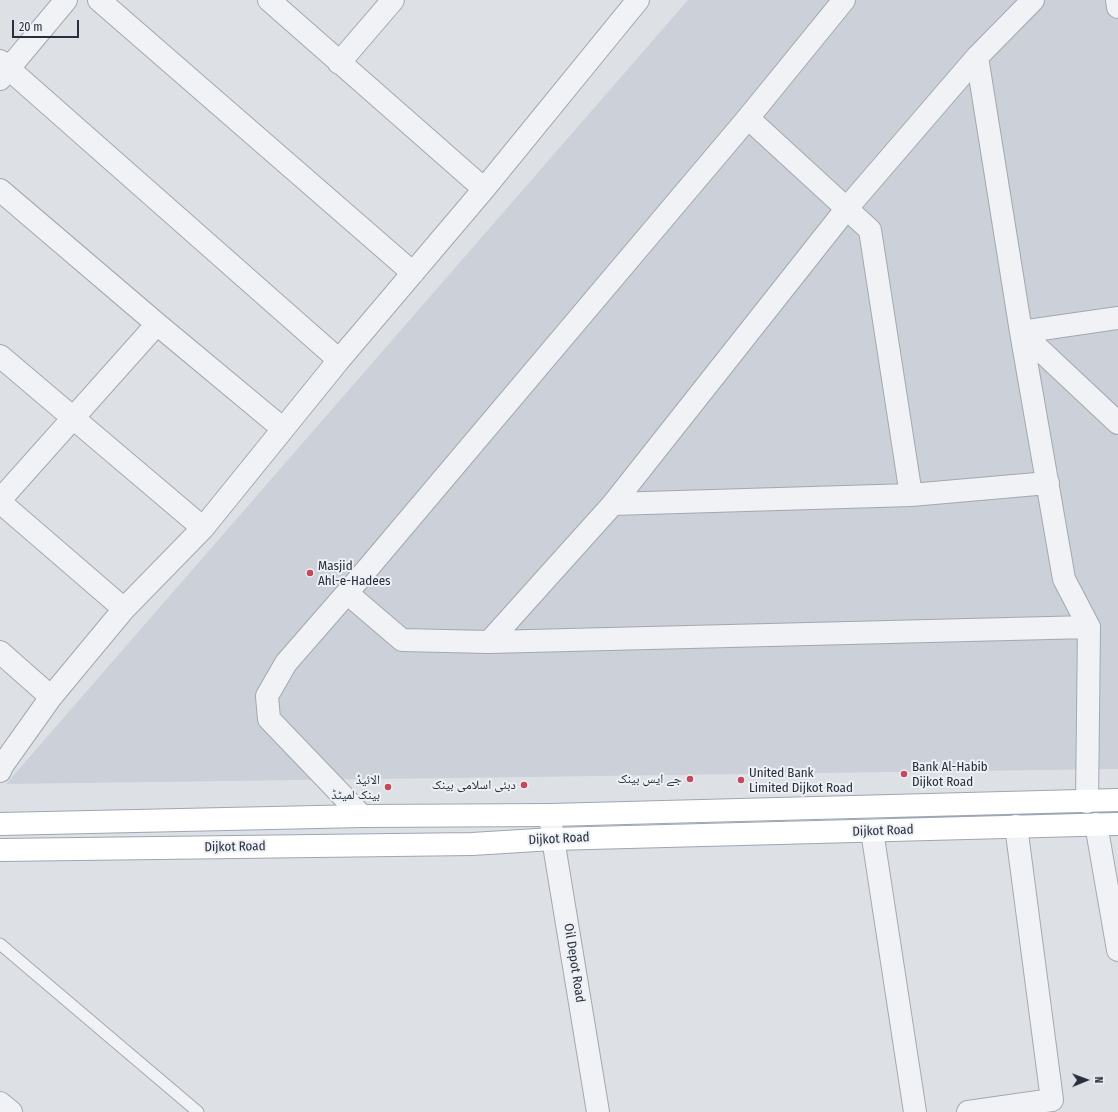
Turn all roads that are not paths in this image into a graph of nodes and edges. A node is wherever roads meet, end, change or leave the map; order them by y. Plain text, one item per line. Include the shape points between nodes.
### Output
1 (66, 0) edge
2 (99, 0) edge
3 (269, 0) edge
4 (393, 0) edge
5 (638, 0) edge
6 (844, 0) edge
7 (1033, 0) edge
8 (1117, 0) edge
9 (1118, 7) edge
10 (977, 57) junction
11 (339, 63) junction
12 (3, 69) edge
13 (748, 118) junction
14 (484, 189) junction
15 (0, 190) edge
16 (847, 208) junction
17 (413, 273) junction
18 (1118, 318) edge
19 (157, 324) junction
20 (1021, 332) junction
21 (0, 356) edge
22 (338, 360) junction
23 (1114, 415) edge
24 (73, 418) junction
25 (282, 428) junction
26 (1048, 483) junction
27 (911, 496) junction
28 (0, 501) edge
29 (613, 504) junction
30 (203, 528) junction
31 (347, 593) junction
32 (124, 609) junction
33 (1089, 627) junction
34 (489, 642) junction
35 (0, 652) edge
36 (52, 697) junction
37 (1, 767) edge
38 (1118, 800) edge
39 (1087, 802) junction
40 (550, 815) junction
41 (362, 816) junction
42 (0, 824) edge
43 (1096, 824) junction
44 (1118, 824) edge
45 (1016, 826) junction
46 (872, 831) junction
47 (553, 838) junction
48 (0, 850) edge
49 (0, 944) edge
50 (1118, 950) edge
51 (0, 1103) edge
52 (11, 1112) edge
53 (198, 1112) edge
54 (598, 1112) edge
55 (915, 1112) edge
56 (968, 1112) edge

1 - 12 street
2 - 17 street
3 - 11 street
4 - 11 street
5 - 14 street
6 - 13 street
7 - 10 street
8 - 9 street
10 - 16 street
10 - 20 street
11 - 14 street
12 - 22 street
13 - 16 street
13 - 31 street
14 - 17 street
15 - 19 street
16 - 27 street via 870,230
16 - 29 street
17 - 22 street
18 - 20 street
19 - 24 street
19 - 25 street
20 - 23 street
20 - 26 street
21 - 24 street
22 - 25 street
24 - 28 street
24 - 30 street
25 - 30 street
26 - 27 street
26 - 33 street via 1064,579
27 - 29 street
28 - 32 street
29 - 34 street
30 - 32 street
31 - 34 street via 402,640
31 - 41 street via 286,663 267,696 269,719
32 - 36 street
33 - 34 street
33 - 39 street
35 - 36 street
36 - 37 street
38 - 39 main road, Dijkot Road
39 - 40 main road, Dijkot Road
40 - 41 main road, Dijkot Road
40 - 47 street, Oil Depot Road
41 - 42 main road, Dijkot Road
43 - 44 main road, Dijkot Road
43 - 45 main road, Dijkot Road
43 - 50 street
45 - 46 main road, Dijkot Road
45 - 56 street via 1052,1100
46 - 47 main road, Dijkot Road
46 - 55 street
47 - 48 main road, Dijkot Road via 472,844
47 - 54 street, Oil Depot Road
49 - 53 lane
51 - 52 street

